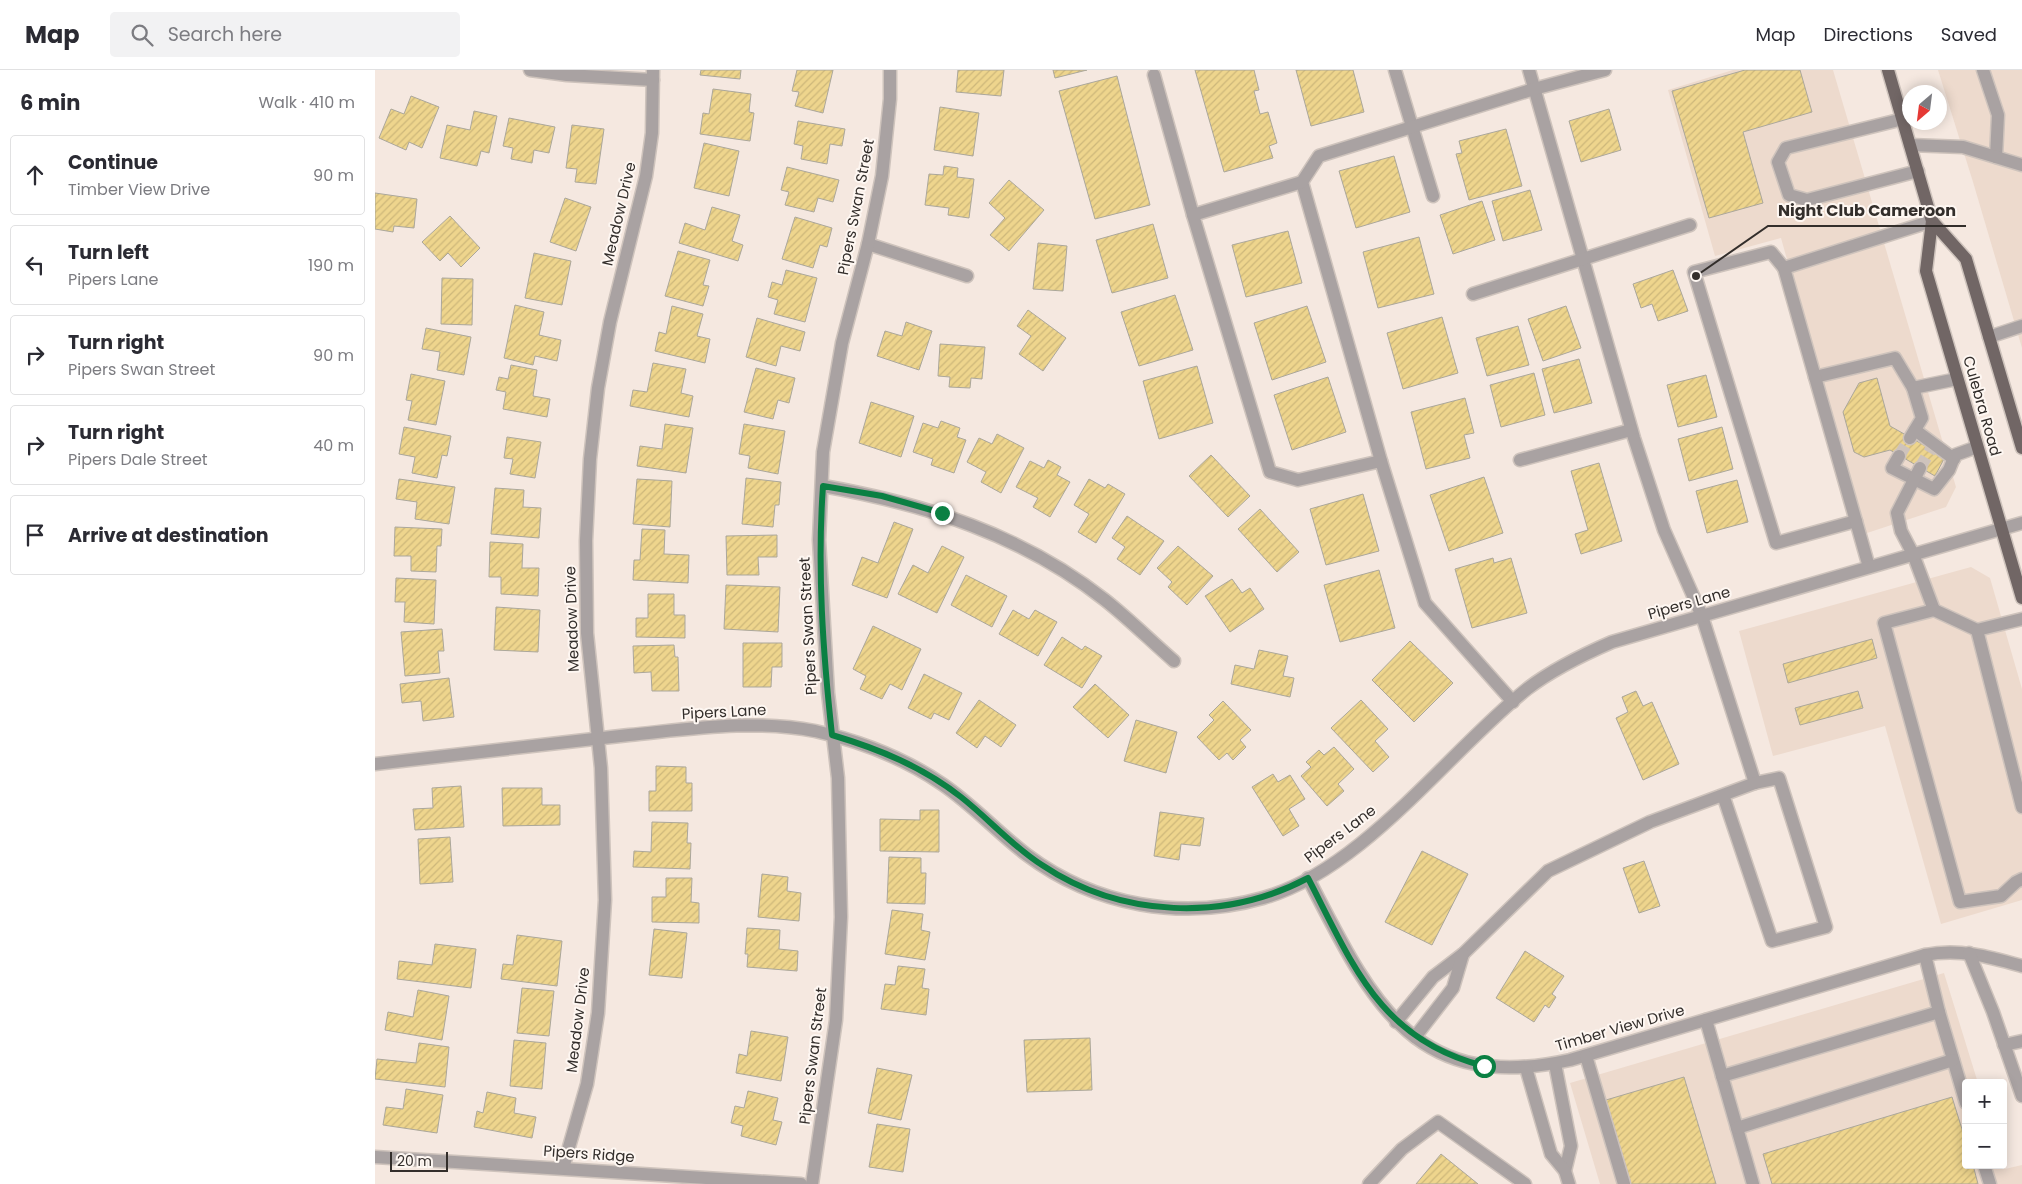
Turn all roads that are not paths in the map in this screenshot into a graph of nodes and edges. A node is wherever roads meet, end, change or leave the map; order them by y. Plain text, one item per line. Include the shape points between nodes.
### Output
1 (530, 70) edge
2 (890, 70) edge
3 (1395, 70) edge
4 (1529, 70) edge
5 (1605, 70) edge
6 (1888, 70) edge
7 (1983, 70) edge
8 (653, 75) edge
9 (1154, 75) dead end
10 (1534, 89) junction
11 (1902, 116) edge
12 (1902, 119) edge
13 (1412, 127) junction
14 (1906, 130) edge
15 (1910, 145) junction
16 (1996, 157) junction
17 (2022, 164) edge
18 (1918, 171) junction
19 (1302, 182) junction
20 (1433, 196) dead end
21 (1193, 215) junction
22 (1932, 221) junction
23 (1690, 226) dead end
24 (868, 244) junction
25 (1582, 258) junction
26 (1784, 268) junction
27 (967, 276) dead end
28 (1473, 294) dead end
29 (2022, 326) edge
30 (1989, 337) junction
31 (1815, 377) junction
32 (1957, 379) junction
33 (1913, 388) junction
34 (1631, 430) junction
35 (1977, 447) junction
36 (2022, 448) edge
37 (1899, 456) tunnel mouth
38 (1954, 459) junction
39 (1521, 460) dead end
40 (1381, 462) junction
41 (1920, 468) tunnel mouth
42 (1913, 479) junction
43 (823, 486) junction
44 (1856, 521) junction
45 (2022, 523) edge
46 (2002, 529) junction
47 (1913, 554) junction
48 (1869, 567) junction
49 (2022, 598) edge
50 (1934, 610) junction
51 (1702, 616) junction
52 (2022, 619) edge
53 (1977, 630) junction
54 (1174, 661) dead end
55 (1513, 702) junction
56 (832, 735) junction
57 (597, 738) junction
58 (375, 764) edge
59 (1755, 783) junction
60 (1723, 795) junction
61 (2022, 808) edge
62 (1308, 878) junction
63 (2022, 879) edge
64 (1969, 953) junction
65 (1463, 954) junction
66 (1925, 955) junction
67 (2022, 966) edge
68 (1939, 1012) junction
69 (1706, 1020) junction
70 (1396, 1022) junction
71 (1415, 1037) junction
72 (2022, 1041) edge
73 (2004, 1045) junction
74 (1586, 1056) junction
75 (1953, 1060) junction
76 (1555, 1064) junction
77 (1526, 1068) junction
78 (1722, 1076) junction
79 (1962, 1090) edge
80 (2022, 1096) edge
81 (1737, 1128) junction
82 (375, 1157) edge
83 (563, 1168) junction
84 (1985, 1169) edge
85 (1565, 1170) junction
86 (801, 1184) edge
87 (812, 1184) edge
88 (1369, 1184) edge
89 (1525, 1184) edge
90 (1563, 1184) edge
91 (1569, 1184) edge
92 (1624, 1184) edge
93 (1753, 1184) edge
94 (1990, 1184) edge

1 - 8 street via 567,75
2 - 24 street, Pipers Swan Street via 882,176
3 - 13 street
4 - 10 street
5 - 10 street
6 - 11 main road, Culebra Road
7 - 16 street via 1998,116
8 - 57 street, Meadow Drive via 646,176 609,329 590,459 586,541 587,633
9 - 21 street
10 - 13 street
10 - 25 street
12 - 18 street via 1786,148 1778,162 1789,195 1807,200
13 - 19 street via 1319,156
13 - 20 street
14 - 15 main road, Culebra Road
15 - 16 street via 1963,147
15 - 18 main road, Culebra Road
16 - 17 street
18 - 22 main road, Culebra Road
19 - 21 street
19 - 40 street
21 - 40 street via 1270,472 1298,480
22 - 26 street
22 - 30 main road, Culebra Road via 1966,259
22 - 32 main road, Culebra Road via 1926,271
23 - 25 street
24 - 27 street
24 - 43 street, Pipers Swan Street via 842,343 823,452
25 - 28 street
25 - 34 street
26 - 31 street
26 - 44 street via 1771,252 1694,272 1776,544
29 - 30 street
30 - 36 main road, Culebra Road
31 - 33 street via 1895,358
31 - 44 street
32 - 33 street
32 - 35 main road, Culebra Road
33 - 38 street via 1922,418 1912,434
34 - 39 street
34 - 51 street via 1665,530
35 - 38 street via 1955,455
35 - 46 main road, Culebra Road
37 - 42 street via 1892,468
38 - 42 street via 1934,489
40 - 55 street via 1425,603
41 - 42 street
42 - 47 street via 1897,513 1901,531
43 - 54 street via 908,503 999,536 1054,565 1105,600
43 - 56 street, Pipers Swan Street via 819,540
44 - 48 street
45 - 46 street, Pipers Lane
46 - 47 street, Pipers Lane
46 - 49 main road, Culebra Road
47 - 48 street, Pipers Lane
47 - 50 street
48 - 51 street, Pipers Lane
50 - 53 street
50 - 63 street via 1884,623 1960,902 2001,896
51 - 55 street, Pipers Lane via 1612,642 1585,654
51 - 59 street
52 - 53 street
53 - 61 street
55 - 62 street, Pipers Lane via 1392,815 1347,853
56 - 57 street, Pipers Lane via 745,724
56 - 62 street, Pipers Lane via 886,754 930,776 961,797 1042,865 1074,883 1112,898 1151,907 1213,907 1264,898
56 - 87 street, Pipers Swan Street via 838,778 841,917 836,1020
57 - 58 street, Pipers Lane
57 - 83 street, Meadow Drive via 601,768 605,900 598,1013 587,1084
59 - 60 street
59 - 60 street via 1779,778 1826,927 1772,941
60 - 65 street via 1650,822 1547,872
62 - 70 street, Timber View Drive via 1359,974
64 - 66 street, Timber View Drive
64 - 67 street, Timber View Drive
64 - 73 street
65 - 70 street via 1433,977
65 - 71 street via 1453,988
66 - 68 street
66 - 69 street, Timber View Drive
68 - 75 street
68 - 78 street
69 - 74 street, Timber View Drive
69 - 78 street
70 - 71 street, Timber View Drive
71 - 77 street, Timber View Drive via 1440,1052 1469,1062 1498,1068
72 - 73 street
73 - 80 street
74 - 76 street, Timber View Drive
74 - 92 street
75 - 79 street
75 - 81 street
76 - 77 street, Timber View Drive
76 - 85 street via 1571,1146
77 - 85 street via 1551,1154
78 - 81 street
81 - 93 street
82 - 83 street, Pipers Ridge
83 - 86 street, Pipers Ridge
84 - 94 street
85 - 91 street
88 - 89 street via 1402,1149 1437,1122
90 - 91 street

